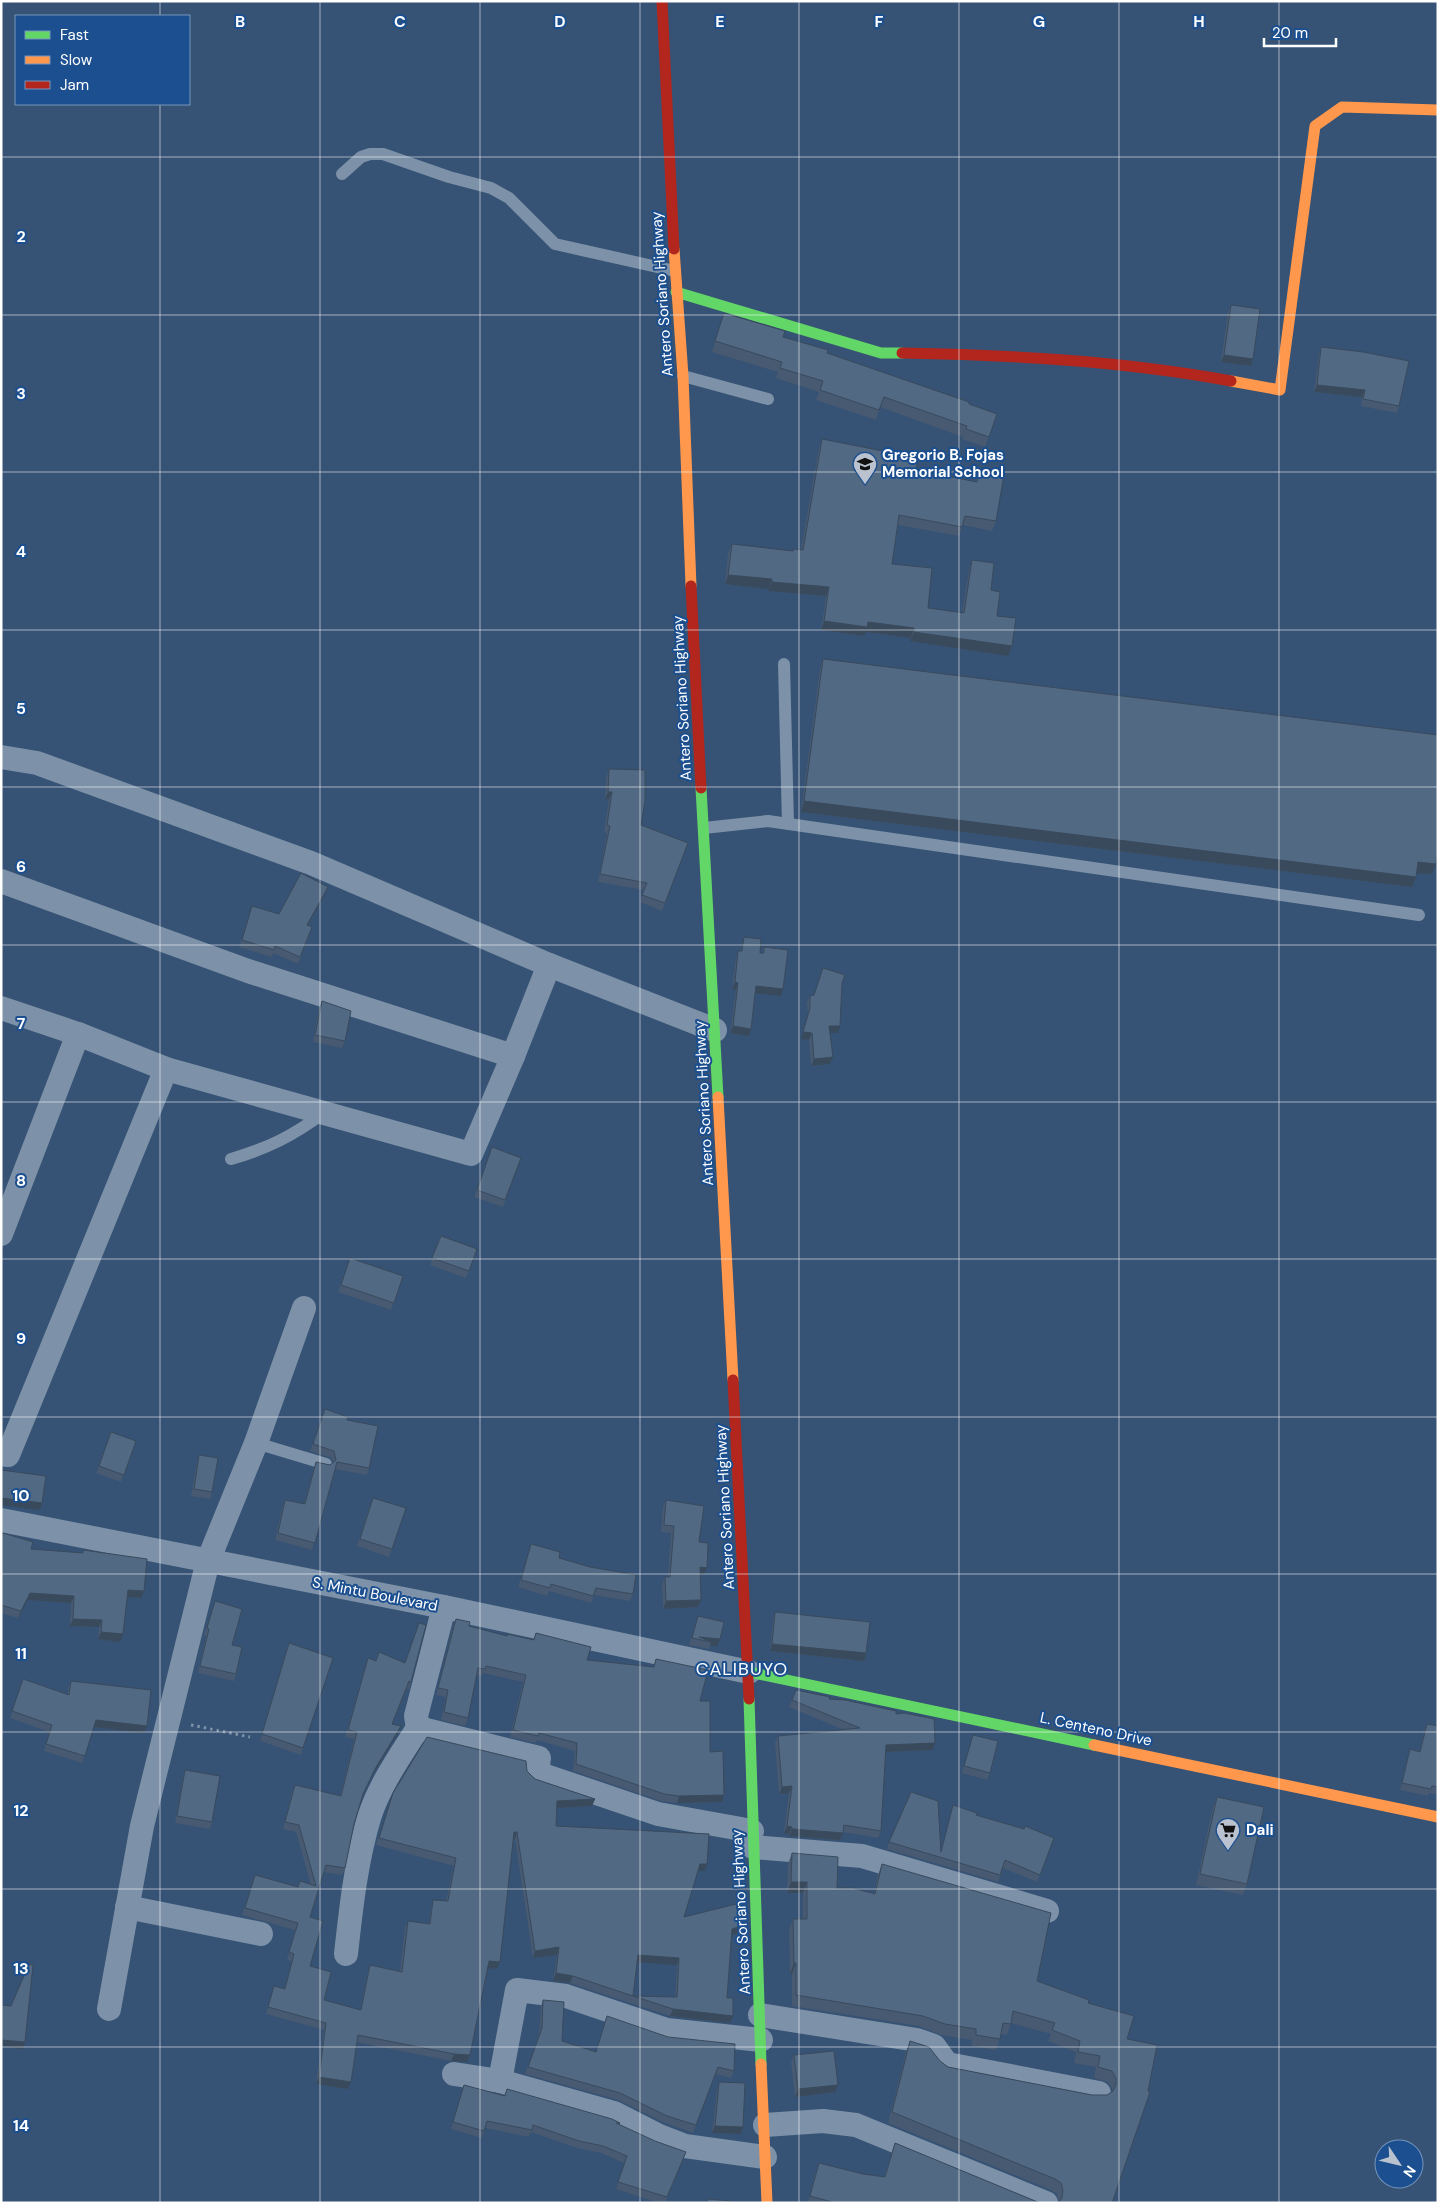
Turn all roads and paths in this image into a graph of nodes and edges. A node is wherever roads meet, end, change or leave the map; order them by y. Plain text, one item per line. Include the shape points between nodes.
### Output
1 (662, 1) edge
2 (1438, 110) edge
3 (342, 174) dead end
4 (675, 271) junction
5 (676, 292) junction
6 (683, 376) junction
7 (768, 399) dead end
8 (784, 664) dead end
9 (1, 757) edge
10 (788, 824) junction
11 (704, 828) junction
12 (1, 881) edge
13 (1419, 916) dead end
14 (549, 965) junction
15 (1, 1008) edge
16 (715, 1030) junction
17 (78, 1034) junction
18 (513, 1056) junction
19 (166, 1069) junction
20 (324, 1112) junction
21 (231, 1159) dead end
22 (1, 1234) edge
23 (304, 1308) dead end
24 (256, 1443) junction
25 (1, 1454) edge
26 (326, 1464) edge
27 (1, 1520) edge
28 (208, 1561) junction
29 (444, 1608) junction
30 (748, 1672) junction
31 (168, 1720) junction
32 (418, 1728) junction
33 (250, 1737) dead end
34 (1438, 1816) edge
35 (753, 1839) junction
36 (127, 1907) junction
37 (1047, 1911) edge
38 (261, 1934) dead end
39 (346, 1954) dead end
40 (109, 2009) dead end
41 (760, 2015) junction
42 (761, 2040) junction
43 (454, 2074) dead end
44 (500, 2080) junction
45 (1099, 2092) dead end
46 (765, 2125) junction
47 (765, 2157) junction
48 (768, 2203) edge
49 (1046, 2203) edge

1 - 4 main road, Antero Soriano Highway
2 - 5 main road via 1342,107 1315,126 1280,390 1181,372 1013,356 881,353
3 - 4 lane via 361,157 383,154 491,188 509,198 555,244
4 - 5 main road, Antero Soriano Highway
5 - 6 main road, Antero Soriano Highway
6 - 7 lane
6 - 11 main road, Antero Soriano Highway
8 - 10 lane
9 - 14 street via 37,763 311,864
10 - 11 lane via 768,821
10 - 13 lane
11 - 16 main road, Antero Soriano Highway
12 - 18 street via 248,971
14 - 16 street
14 - 18 street
15 - 17 street
16 - 30 main road, Antero Soriano Highway
17 - 19 street
17 - 22 street
18 - 20 street via 470,1154
19 - 20 street
19 - 25 street via 8,1455
20 - 21 lane via 294,1135
23 - 24 street
24 - 26 lane
24 - 28 street
27 - 28 street, S. Mintu Boulevard
28 - 29 street, S. Mintu Boulevard
28 - 31 street
29 - 30 street, S. Mintu Boulevard
29 - 32 street via 416,1716
30 - 34 main road, L. Centeno Drive
30 - 35 main road, Antero Soriano Highway
31 - 33 path
31 - 36 street via 142,1826
32 - 35 street via 540,1758 537,1773 658,1814
32 - 39 street via 391,1770 369,1817 353,1888
35 - 37 street via 862,1856
35 - 41 main road, Antero Soriano Highway
36 - 38 street
36 - 40 street
41 - 42 main road, Antero Soriano Highway
41 - 45 street via 917,2040 934,2046 947,2064
42 - 44 street via 667,2030 566,1996 517,1990
42 - 46 main road, Antero Soriano Highway
43 - 44 street
44 - 47 street via 614,2114 685,2146
46 - 47 main road, Antero Soriano Highway
46 - 49 street via 823,2121 856,2125
47 - 48 main road, Antero Soriano Highway

